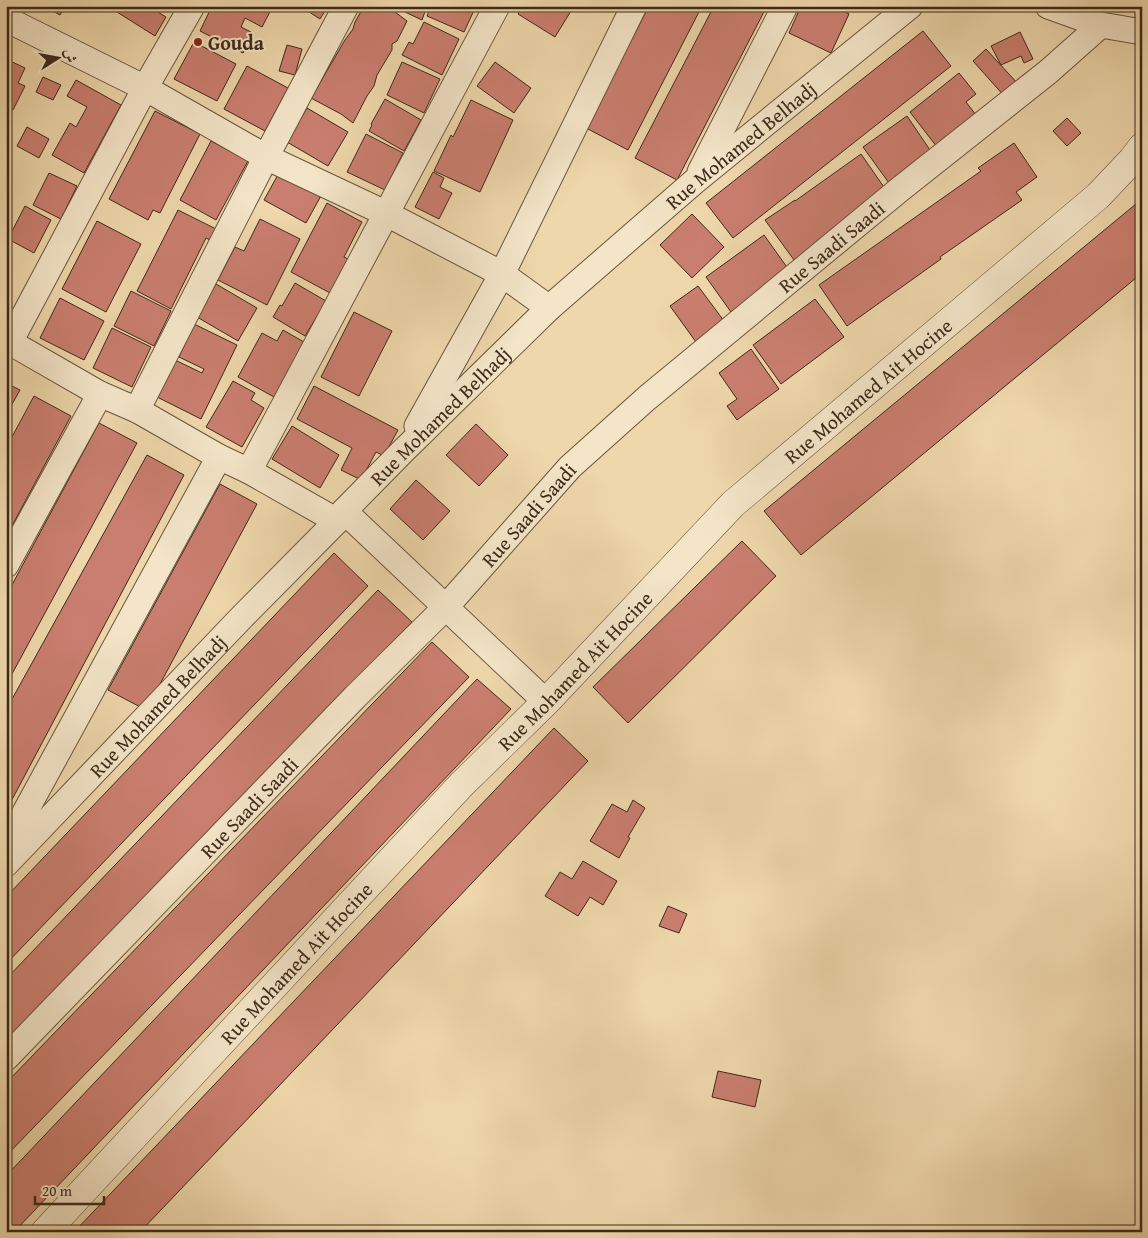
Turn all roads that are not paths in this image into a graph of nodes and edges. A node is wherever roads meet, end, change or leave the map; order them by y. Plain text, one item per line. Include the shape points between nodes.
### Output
1 (192, 6) edge
2 (346, 6) edge
3 (497, 6) edge
4 (634, 6) edge
5 (785, 6) edge
6 (910, 6) edge
7 (1048, 6) edge
8 (6, 20) edge
9 (1102, 25) junction
10 (1142, 32) edge
11 (145, 88) junction
12 (1142, 147) edge
13 (266, 157) junction
14 (695, 181) junction
15 (387, 214) junction
16 (502, 274) junction
17 (549, 308) junction
18 (8, 341) edge
19 (100, 394) junction
20 (137, 410) junction
21 (402, 452) junction
22 (219, 457) junction
23 (250, 471) junction
24 (340, 516) junction
25 (6, 565) edge
26 (445, 608) junction
27 (546, 702) junction
28 (6, 847) edge
29 (6, 864) edge
30 (6, 1058) edge
31 (45, 1232) edge

1 - 11 street
2 - 13 street
3 - 15 street
4 - 16 street
5 - 14 street
6 - 14 street, Rue Mohamed Belhadj
7 - 9 street
8 - 11 street
9 - 10 street
9 - 26 street, Rue Saadi Saadi via 647,398 570,467
11 - 13 street
11 - 18 street
12 - 27 street, Rue Mohamed Ait Hocine via 1098,196 733,504
13 - 15 street
13 - 20 street
14 - 17 street, Rue Mohamed Belhadj
15 - 16 street
15 - 23 street
16 - 17 street
16 - 21 street
17 - 21 street, Rue Mohamed Belhadj
18 - 19 street
19 - 20 street
19 - 25 street
20 - 22 street
21 - 24 street, Rue Mohamed Belhadj
22 - 23 street
22 - 28 street
23 - 24 street
24 - 26 street
24 - 29 street, Rue Mohamed Belhadj
26 - 27 street
26 - 30 street, Rue Saadi Saadi via 354,697
27 - 31 street, Rue Mohamed Ait Hocine via 462,784

